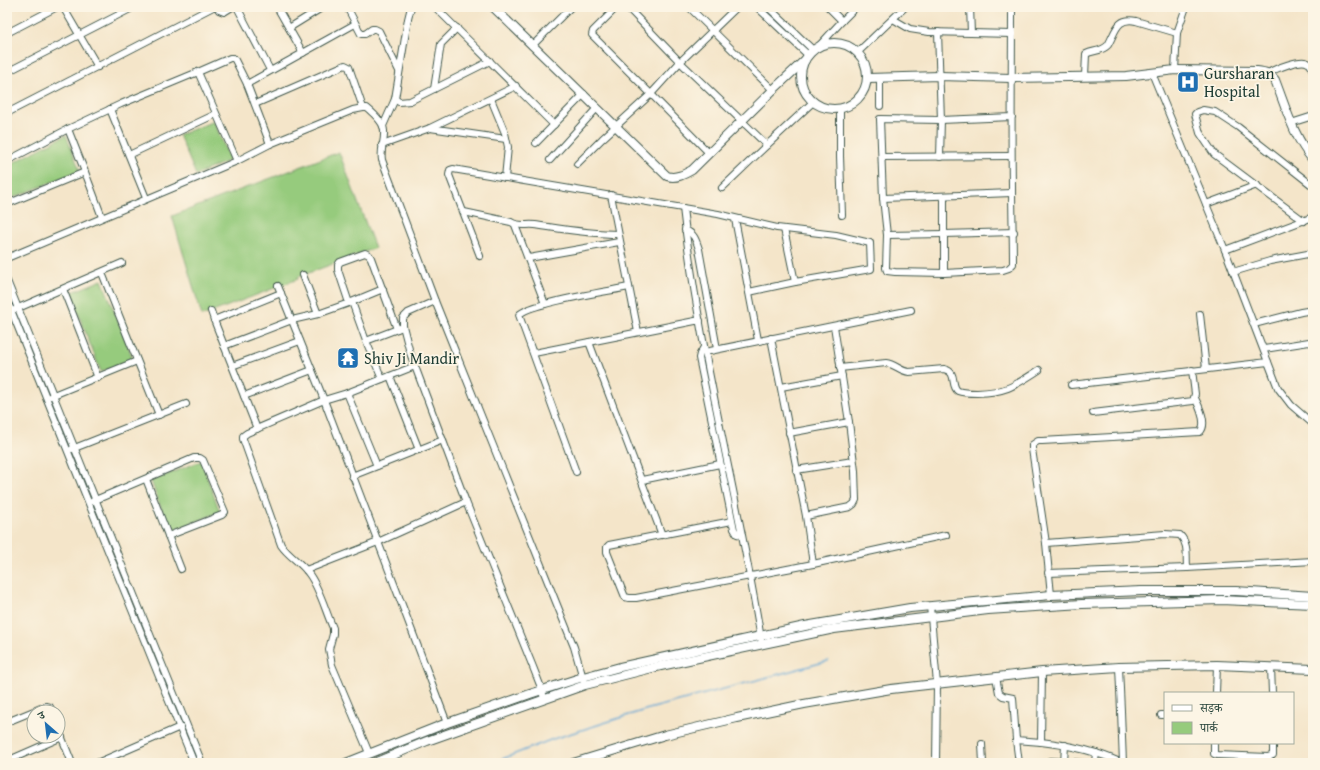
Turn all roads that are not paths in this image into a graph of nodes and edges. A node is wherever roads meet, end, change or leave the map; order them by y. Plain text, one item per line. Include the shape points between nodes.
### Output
1 (56, 7) edge
2 (64, 7) edge
3 (134, 7) edge
4 (213, 7) edge
5 (217, 7) edge
6 (232, 7) edge
7 (237, 7) edge
8 (277, 7) edge
9 (323, 7) edge
10 (347, 7) edge
11 (411, 7) edge
12 (435, 7) edge
13 (493, 7) edge
14 (571, 7) edge
15 (617, 7) edge
16 (627, 7) edge
17 (689, 7) edge
18 (737, 7) edge
19 (757, 7) edge
20 (768, 7) edge
21 (828, 7) edge
22 (856, 7) edge
23 (905, 7) edge
24 (970, 7) edge
25 (1012, 7) edge
26 (1186, 7) edge
27 (893, 19) junction
28 (842, 21) junction
29 (356, 24) junction
30 (289, 28) junction
31 (457, 28) junction
32 (713, 31) junction
33 (938, 32) junction
34 (7, 33) edge
35 (971, 33) junction
36 (1177, 33) junction
37 (1012, 34) junction
38 (80, 35) junction
39 (532, 46) junction
40 (858, 52) junction
41 (303, 53) junction
42 (811, 53) junction
43 (490, 61) junction
44 (680, 62) junction
45 (98, 67) junction
46 (270, 70) junction
47 (1175, 70) junction
48 (399, 71) junction
49 (1313, 71) edge
50 (7, 72) edge
51 (198, 72) junction
52 (1152, 73) junction
53 (1268, 73) junction
54 (940, 76) junction
55 (1085, 76) junction
56 (868, 78) junction
57 (880, 78) junction
58 (1011, 78) junction
59 (247, 84) junction
60 (516, 86) junction
61 (434, 89) junction
62 (773, 90) junction
63 (584, 94) junction
64 (651, 94) junction
65 (395, 99) junction
66 (491, 99) junction
67 (813, 102) junction
68 (255, 104) junction
69 (880, 106) dead end
70 (363, 108) junction
71 (597, 108) junction
72 (110, 109) junction
73 (840, 109) junction
74 (8, 110) edge
75 (216, 114) junction
76 (1313, 116) edge
77 (1012, 117) junction
78 (941, 120) junction
79 (742, 121) junction
80 (1291, 123) junction
81 (554, 124) junction
82 (383, 126) junction
83 (616, 126) junction
84 (430, 128) junction
85 (68, 129) junction
86 (506, 139) junction
87 (536, 143) dead end
88 (270, 144) junction
89 (382, 145) junction
90 (767, 145) junction
91 (709, 153) junction
92 (129, 155) junction
93 (1011, 156) junction
94 (882, 157) junction
95 (940, 157) junction
96 (7, 160) edge
97 (550, 160) dead end
98 (1313, 160) edge
99 (237, 161) junction
100 (577, 164) dead end
101 (85, 172) junction
102 (505, 178) junction
103 (1257, 185) junction
104 (1313, 186) edge
105 (722, 188) dead end
106 (1012, 193) junction
107 (611, 196) junction
108 (944, 196) junction
109 (146, 198) junction
110 (883, 198) junction
111 (7, 204) edge
112 (1206, 204) junction
113 (683, 208) junction
114 (464, 212) junction
115 (842, 215) dead end
116 (102, 217) junction
117 (735, 218) junction
118 (1313, 218) edge
119 (1304, 221) junction
120 (514, 225) junction
121 (784, 229) junction
122 (685, 230) junction
123 (1014, 232) junction
124 (618, 234) junction
125 (944, 234) junction
126 (887, 235) junction
127 (619, 242) junction
128 (1225, 250) junction
129 (1313, 253) edge
130 (480, 256) dead end
131 (7, 258) edge
132 (529, 258) junction
133 (122, 263) dead end
134 (1233, 272) junction
135 (102, 273) junction
136 (944, 273) junction
137 (303, 275) dead end
138 (7, 281) edge
139 (795, 282) junction
140 (629, 287) junction
141 (63, 288) junction
142 (383, 289) junction
143 (749, 292) junction
144 (7, 300) edge
145 (435, 301) junction
146 (351, 303) junction
147 (545, 304) junction
148 (19, 308) junction
149 (911, 310) dead end
150 (1313, 310) edge
151 (12, 311) junction
152 (210, 311) dead end
153 (318, 314) junction
154 (1200, 314) dead end
155 (214, 320) junction
156 (292, 320) junction
157 (700, 321) junction
158 (1254, 324) junction
159 (834, 326) junction
160 (400, 328) junction
161 (638, 332) junction
162 (771, 338) junction
163 (758, 340) junction
164 (300, 341) junction
165 (366, 341) junction
166 (589, 342) junction
167 (1313, 344) edge
168 (224, 346) junction
169 (705, 349) junction
170 (717, 349) junction
171 (1264, 349) junction
172 (534, 353) junction
173 (137, 361) junction
174 (1268, 362) junction
175 (232, 366) junction
176 (415, 366) junction
177 (840, 368) junction
178 (1206, 369) junction
179 (312, 370) junction
180 (1039, 370) dead end
181 (1192, 370) junction
182 (390, 376) junction
183 (842, 376) junction
184 (98, 378) junction
185 (382, 379) junction
186 (1071, 385) dead end
187 (781, 388) junction
188 (347, 393) junction
189 (54, 396) junction
190 (244, 396) junction
191 (47, 398) junction
192 (1195, 398) junction
193 (324, 400) junction
194 (186, 404) dead end
195 (1093, 413) dead end
196 (159, 415) junction
197 (848, 422) junction
198 (1313, 424) edge
199 (257, 429) junction
200 (789, 433) junction
201 (443, 440) junction
202 (75, 448) junction
203 (419, 450) junction
204 (68, 451) junction
205 (853, 461) junction
206 (720, 464) junction
207 (377, 466) junction
208 (796, 470) junction
209 (576, 472) dead end
210 (352, 476) junction
211 (146, 479) junction
212 (642, 480) junction
213 (96, 500) junction
214 (466, 502) junction
215 (88, 503) junction
216 (806, 516) junction
217 (732, 521) junction
218 (662, 535) junction
219 (742, 535) junction
220 (946, 535) dead end
221 (168, 536) junction
222 (378, 542) junction
223 (1046, 543) junction
224 (1313, 561) edge
225 (813, 564) junction
226 (1187, 568) junction
227 (181, 569) dead end
228 (306, 570) junction
229 (1048, 573) junction
230 (750, 576) junction
231 (1051, 595) junction
232 (1313, 596) edge
233 (1313, 604) edge
234 (930, 606) junction
235 (930, 618) junction
236 (761, 640) junction
237 (1217, 665) junction
238 (1271, 667) junction
239 (1119, 668) junction
240 (1313, 669) edge
241 (1042, 672) junction
242 (996, 678) junction
243 (584, 681) junction
244 (937, 684) junction
245 (542, 690) junction
246 (1216, 692) edge
247 (1272, 692) edge
248 (544, 699) junction
249 (26, 714) edge
250 (7, 722) edge
251 (447, 723) junction
252 (180, 727) junction
253 (1016, 740) junction
254 (1041, 742) junction
255 (46, 744) edge
256 (65, 744) edge
257 (982, 744) dead end
258 (1214, 744) edge
259 (1273, 744) edge
260 (1065, 745) junction
261 (369, 753) junction
262 (1096, 753) junction
263 (7, 761) edge
264 (1050, 761) dead end
265 (1111, 761) edge
266 (1064, 762) edge
267 (72, 763) edge
268 (96, 763) edge
269 (194, 763) edge
270 (202, 763) edge
271 (346, 763) edge
272 (374, 763) edge
273 (573, 763) edge
274 (936, 763) edge
275 (983, 763) edge
276 (1019, 763) edge
277 (1083, 763) edge
278 (1094, 763) edge
279 (1122, 763) edge

1 - 34 street
2 - 38 street
3 - 38 street
4 - 45 street
5 - 6 street via 224,12
7 - 46 street
8 - 30 street
9 - 30 street
10 - 29 street
11 - 48 street
12 - 31 street
13 - 39 main road
14 - 39 street
15 - 64 street via 592,35
16 - 44 street
17 - 32 street
18 - 32 street
19 - 42 street
20 - 42 street
21 - 28 street
22 - 28 street
23 - 27 street
24 - 35 street
25 - 37 street
26 - 36 street
27 - 33 street via 910,29
27 - 40 street
28 - 42 street
29 - 41 street
29 - 48 street via 362,35 372,29 379,31
30 - 41 street
31 - 43 street
31 - 61 street via 441,44
32 - 44 street
32 - 62 street
33 - 35 street
33 - 54 street
35 - 37 street
36 - 47 street
36 - 55 street via 1136,21 1123,21 1106,48 1086,54
37 - 58 street
38 - 45 street
38 - 50 street
39 - 63 main road
40 - 42 main road via 851,46 832,42 823,44
40 - 56 main road via 864,60
41 - 46 street
42 - 62 main road
42 - 67 main road via 801,71 806,93
43 - 60 street
43 - 61 street
44 - 64 street
44 - 79 street
45 - 74 street
46 - 59 street
47 - 52 main road
47 - 53 main road
48 - 65 street
49 - 53 street via 1310,64 1304,61 1275,68
51 - 59 street via 233,58
51 - 72 street
51 - 75 street
52 - 55 main road
52 - 112 street
53 - 80 main road via 1275,80
54 - 57 main road
54 - 58 main road
54 - 78 street
55 - 58 main road
56 - 57 main road
56 - 73 main road via 860,98
57 - 69 street
58 - 77 street
59 - 68 street
60 - 66 street
60 - 81 street
61 - 65 street via 410,101 399,102
62 - 79 main road
63 - 71 main road
63 - 81 street
64 - 83 street
64 - 91 street
65 - 82 street
66 - 84 street
66 - 86 street
67 - 73 main road via 822,107
67 - 90 street
68 - 70 street via 344,65 349,67
68 - 88 street
70 - 82 street via 370,111
70 - 88 street
71 - 83 main road
71 - 97 street
72 - 85 street
72 - 92 street
73 - 115 street
75 - 92 street
75 - 99 street
76 - 80 street
77 - 78 street
77 - 93 street
78 - 94 street via 880,119
78 - 95 street
79 - 90 street
79 - 91 main road
80 - 98 main road
81 - 87 street
82 - 89 street
83 - 91 main road via 667,176 679,176 692,170
83 - 100 street
84 - 86 street
84 - 89 street
85 - 96 street
85 - 101 street
86 - 102 street via 508,153
88 - 99 street
89 - 145 street via 382,160
90 - 105 street
92 - 109 street
93 - 95 street
93 - 106 street
94 - 95 street
94 - 110 street
99 - 109 street
101 - 111 street
101 - 116 street
102 - 107 street
102 - 114 street via 450,170 449,175
103 - 104 street via 1211,150 1198,126 1195,114 1197,112 1215,112
103 - 112 street
103 - 119 street
106 - 108 street
106 - 123 street
107 - 113 street
107 - 124 street
108 - 110 street
108 - 125 street
109 - 116 street
110 - 126 street
112 - 128 street
113 - 117 street
113 - 122 street
114 - 120 street via 511,222
114 - 130 street
116 - 131 street
117 - 121 street
117 - 143 street
118 - 119 street
119 - 128 street
120 - 124 street
120 - 132 street
121 - 139 street
121 - 139 street via 836,235 870,243 871,269
122 - 157 street
122 - 170 street via 694,236 699,249
123 - 125 street
123 - 136 street via 1013,264 1009,268
124 - 127 street
125 - 126 street
125 - 136 street
126 - 136 street via 887,271
127 - 132 street
127 - 140 street
128 - 134 street
129 - 134 street via 1270,261
132 - 147 street
133 - 135 street
134 - 158 street
135 - 141 street
135 - 173 street
137 - 153 street
138 - 148 street
139 - 143 street
140 - 147 street
140 - 161 street
141 - 148 street
141 - 184 street
142 - 146 street
142 - 146 street via 367,254 363,253 340,262 338,270
142 - 160 street
143 - 163 street
144 - 151 street
145 - 160 street via 405,315
145 - 243 street via 574,647
146 - 153 street
146 - 165 street
147 - 172 street via 525,309 519,314
148 - 151 street
148 - 189 street
149 - 159 street
150 - 158 street
151 - 191 street
152 - 155 street
153 - 156 street
154 - 178 street
155 - 156 street via 280,290
155 - 168 street
156 - 164 street
156 - 168 street
157 - 161 street
157 - 169 street
158 - 171 street
159 - 162 street
159 - 177 street
160 - 165 street
160 - 176 street
161 - 166 street
162 - 163 street
162 - 187 street
163 - 170 street
164 - 175 street
164 - 179 street
165 - 185 street
166 - 172 street
166 - 212 street
167 - 171 street via 1309,342
168 - 175 street
169 - 170 street
169 - 206 street via 699,358
169 - 219 street
171 - 174 street
172 - 209 street
173 - 184 street
173 - 196 street
174 - 178 street
174 - 198 street via 1284,397
175 - 190 street
176 - 182 street
176 - 201 street
177 - 180 street via 886,363 894,364 905,372 944,369 952,373 958,391 973,393 1005,390
177 - 183 street
178 - 181 street
179 - 190 street
179 - 193 street
181 - 186 street
181 - 192 street
182 - 185 street
182 - 203 street
183 - 187 street
183 - 197 street
184 - 189 street
185 - 188 street
187 - 200 street
188 - 193 street
188 - 207 street
189 - 191 street
189 - 202 street
190 - 199 street
191 - 204 street
192 - 195 street via 1190,402
192 - 223 street via 1203,426 1200,432 1042,441 1032,445
193 - 199 street
193 - 210 street
194 - 196 street
196 - 202 street
197 - 200 street
197 - 205 street
199 - 228 street via 243,436 244,444 281,545
200 - 208 street
201 - 203 street
201 - 214 street
202 - 204 street
202 - 213 street
203 - 207 street
204 - 215 street
205 - 208 street
205 - 216 street via 856,497 854,504
206 - 212 street
206 - 217 street
207 - 210 street
208 - 216 street
210 - 222 street
211 - 213 street
211 - 221 street
211 - 221 street via 194,458 200,458 225,510 222,515
212 - 218 street
213 - 215 street
213 - 270 street
214 - 222 street
214 - 245 street
215 - 252 street
216 - 225 street
217 - 218 street
217 - 219 street via 737,534
218 - 230 street via 607,547 627,598
219 - 230 street
220 - 225 street
221 - 227 street
222 - 228 street
222 - 251 street
223 - 226 street via 1180,535 1186,545
223 - 229 street
224 - 226 street
225 - 230 street
226 - 229 street
228 - 261 street via 315,585 332,628 329,649 332,665
229 - 231 street
230 - 236 street
231 - 232 main road via 1141,591 1236,591
231 - 234 main road
233 - 235 main road via 1221,600 1082,604 988,610
234 - 235 street
234 - 236 main road via 805,626
235 - 236 main road
235 - 244 street
236 - 243 main road via 620,667
237 - 238 main road
237 - 239 main road
237 - 246 street
238 - 240 main road
238 - 247 street
239 - 241 main road
239 - 279 street
241 - 242 main road
241 - 254 street
242 - 244 main road
242 - 253 street via 999,693 1013,698
243 - 245 main road
243 - 248 main road
244 - 273 main road via 891,689 737,718 664,735
244 - 274 street
245 - 248 street
245 - 251 main road
248 - 272 main road
249 - 250 street
251 - 261 main road
252 - 268 street
252 - 269 street
253 - 254 street
253 - 276 street
254 - 260 street
255 - 263 street
256 - 267 street
257 - 275 street
258 - 259 street via 1214,754 1217,755 1268,757 1273,755
260 - 262 street
260 - 266 street
261 - 271 main road
262 - 265 street
262 - 278 street
264 - 266 street
265 - 279 street
266 - 277 street

